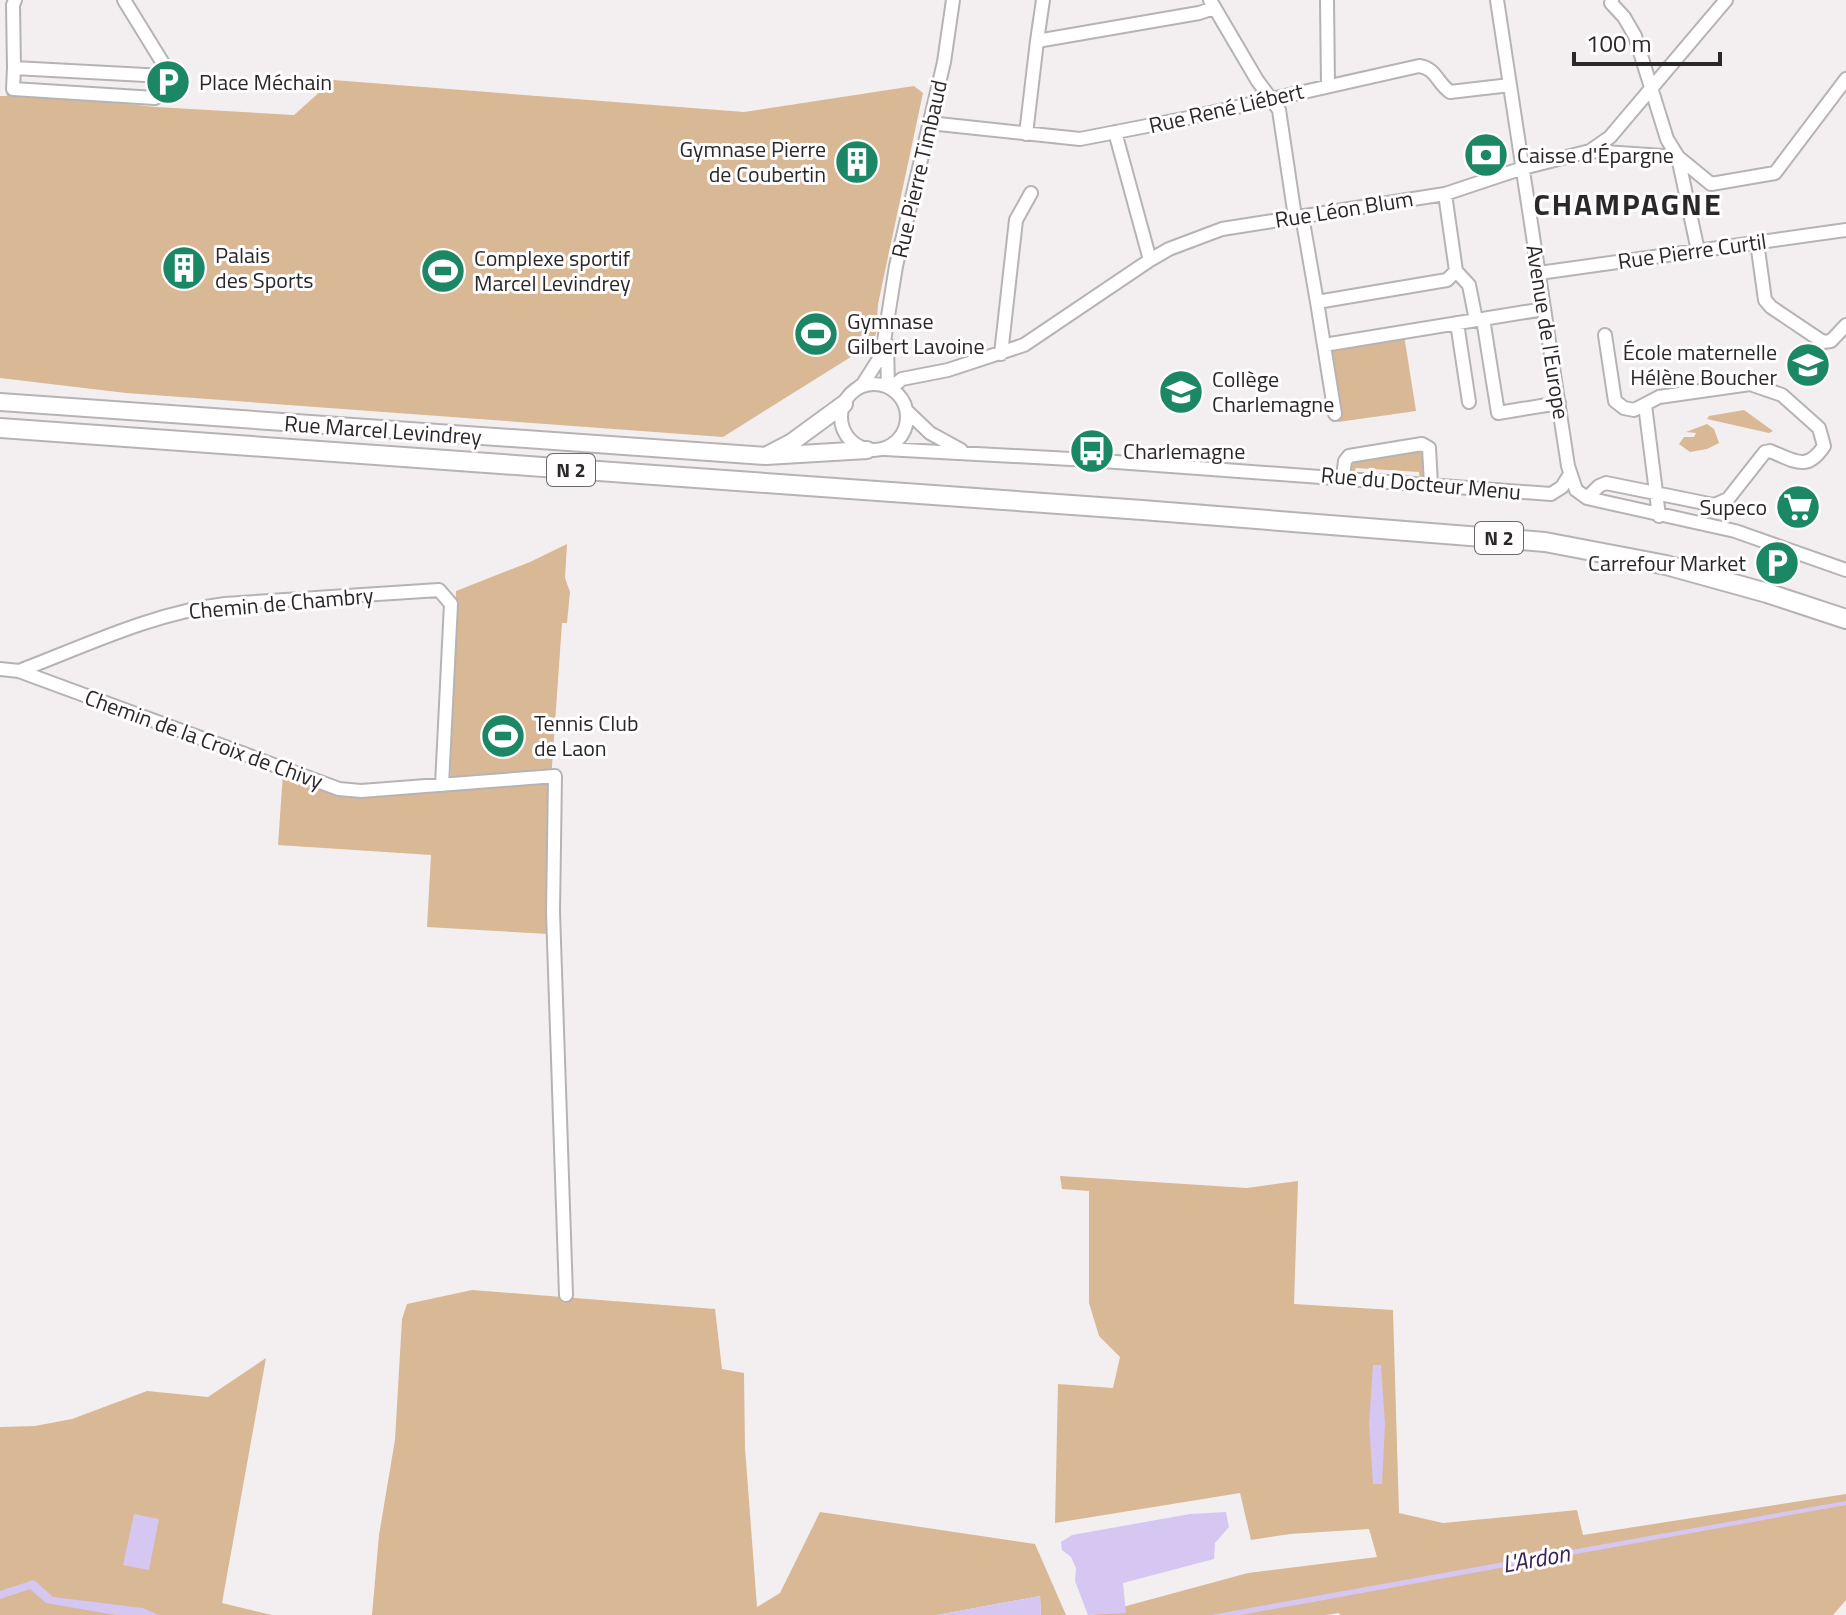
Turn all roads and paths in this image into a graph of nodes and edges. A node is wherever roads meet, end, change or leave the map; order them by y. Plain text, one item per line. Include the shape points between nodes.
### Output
1 (15, 0) edge
2 (124, 0) edge
3 (953, 0) edge
4 (1043, 0) edge
5 (1327, 0) edge
6 (1497, 0) edge
7 (1612, 0) edge
8 (1726, 0) edge
9 (1212, 4) edge
10 (1037, 41) junction
11 (14, 68) junction
12 (164, 76) junction
13 (1846, 79) edge
14 (1328, 85) junction
15 (1510, 85) junction
16 (1650, 87) junction
17 (1271, 99) junction
18 (929, 123) junction
19 (1115, 132) junction
20 (1026, 134) junction
21 (1590, 151) junction
22 (1678, 157) junction
23 (1523, 168) junction
24 (1031, 193) dead end
25 (1445, 194) junction
26 (1299, 217) junction
27 (1846, 230) edge
28 (1757, 242) junction
29 (1698, 251) junction
30 (1150, 260) junction
31 (1456, 271) junction
32 (1539, 273) junction
33 (1317, 302) junction
34 (1544, 309) junction
35 (1480, 320) junction
36 (1457, 323) junction
37 (1846, 327) edge
38 (1605, 335) dead end
39 (886, 337) junction
40 (1324, 345) junction
41 (1001, 354) junction
42 (889, 358) junction
43 (926, 375) junction
44 (889, 387) junction
45 (858, 388) junction
46 (0, 402) edge
47 (1469, 402) dead end
48 (1559, 403) junction
49 (844, 404) junction
50 (1645, 405) junction
51 (907, 409) junction
52 (1335, 414) dead end
53 (0, 428) edge
54 (885, 449) junction
55 (867, 450) junction
56 (964, 452) junction
57 (766, 456) junction
58 (1570, 474) junction
59 (1343, 477) junction
60 (1431, 484) junction
61 (1657, 494) junction
62 (1587, 498) junction
63 (1659, 516) junction
64 (1846, 570) edge
65 (1846, 619) edge
66 (0, 669) edge
67 (19, 671) junction
68 (442, 785) junction
69 (566, 1295) dead end

1 - 11 street
2 - 12 street via 164,65
3 - 18 street, Rue Pierre Timbaud
4 - 10 street
5 - 14 street
6 - 15 street, Avenue de l'Europe
7 - 16 street via 1635,36
8 - 16 street, Rue Léon Blum
9 - 10 street via 1199,13
9 - 17 street
10 - 20 street
11 - 12 street
11 - 12 street via 13,89 155,98 163,93
13 - 22 street via 1775,173 1711,184
14 - 15 street, Rue René Liébert via 1419,66 1432,70 1453,93
14 - 17 street, Rue René Liébert
15 - 23 street, Avenue de l'Europe
16 - 21 street, Rue Léon Blum via 1610,137
16 - 22 street
17 - 19 street, Rue René Liébert
17 - 26 street via 1283,122
18 - 20 street, Rue René Liébert
18 - 39 street, Rue Pierre Timbaud via 888,305
19 - 20 street, Rue René Liébert via 1067,139
19 - 30 street
21 - 22 street
21 - 23 street, Rue Léon Blum
22 - 29 street
23 - 25 street, Rue Léon Blum
23 - 32 street, Avenue de l'Europe
24 - 41 street via 1016,220
25 - 26 street, Rue Léon Blum
25 - 31 street
26 - 30 street, Rue Léon Blum via 1222,229
26 - 33 street
27 - 28 street, Rue Pierre Curtil
28 - 29 street, Rue Pierre Curtil
28 - 37 street via 1765,300 1771,307 1823,342
29 - 32 street, Rue Pierre Curtil
30 - 41 street, Rue Léon Blum via 1024,345
31 - 33 street via 1447,280
31 - 35 street via 1469,285
32 - 34 street, Avenue de l'Europe
33 - 40 street
34 - 35 street
34 - 48 street, Avenue de l'Europe
35 - 36 street
35 - 48 street via 1498,413
36 - 40 street
36 - 47 street
38 - 50 street via 1615,401 1634,410
39 - 42 street, Rue Pierre Timbaud
39 - 45 street, Rue Pierre Timbaud via 876,365
40 - 52 street
41 - 43 street, Rue Léon Blum
42 - 43 street via 905,374
42 - 44 street, Rue Pierre Timbaud
43 - 44 street, Rue Léon Blum
43 - 51 street via 909,391
44 - 45 street
44 - 51 street
45 - 49 street
46 - 57 street, Rue Marcel Levindrey
48 - 58 street, Avenue de l'Europe
49 - 55 street via 845,433
49 - 57 street
50 - 61 street
50 - 61 street via 1659,397 1750,384 1782,395 1819,428 1824,446 1807,463 1765,452 1728,499 1714,505
51 - 54 street via 906,431
51 - 56 street, Rue du Docteur Menu via 930,433
53 - 65 main road, N 2 via 1545,542 1666,565
54 - 55 street
54 - 56 street, Rue du Docteur Menu
55 - 57 street, Rue Marcel Levindrey
56 - 59 street, Rue du Docteur Menu
58 - 60 street, Rue du Docteur Menu via 1551,494
58 - 62 street via 1576,490
59 - 60 street, Rue du Docteur Menu
59 - 60 street via 1349,456 1422,444 1429,448
61 - 62 street via 1606,483
61 - 63 street
62 - 63 street
63 - 64 street via 1735,531
66 - 67 street, Chemin de la Croix de Chivy
67 - 68 street, Chemin de la Croix de Chivy via 339,789
67 - 68 street, Chemin de Chambry via 191,608 439,590 451,604
68 - 69 street, Chemin de la Croix de Chivy via 555,776 553,912

